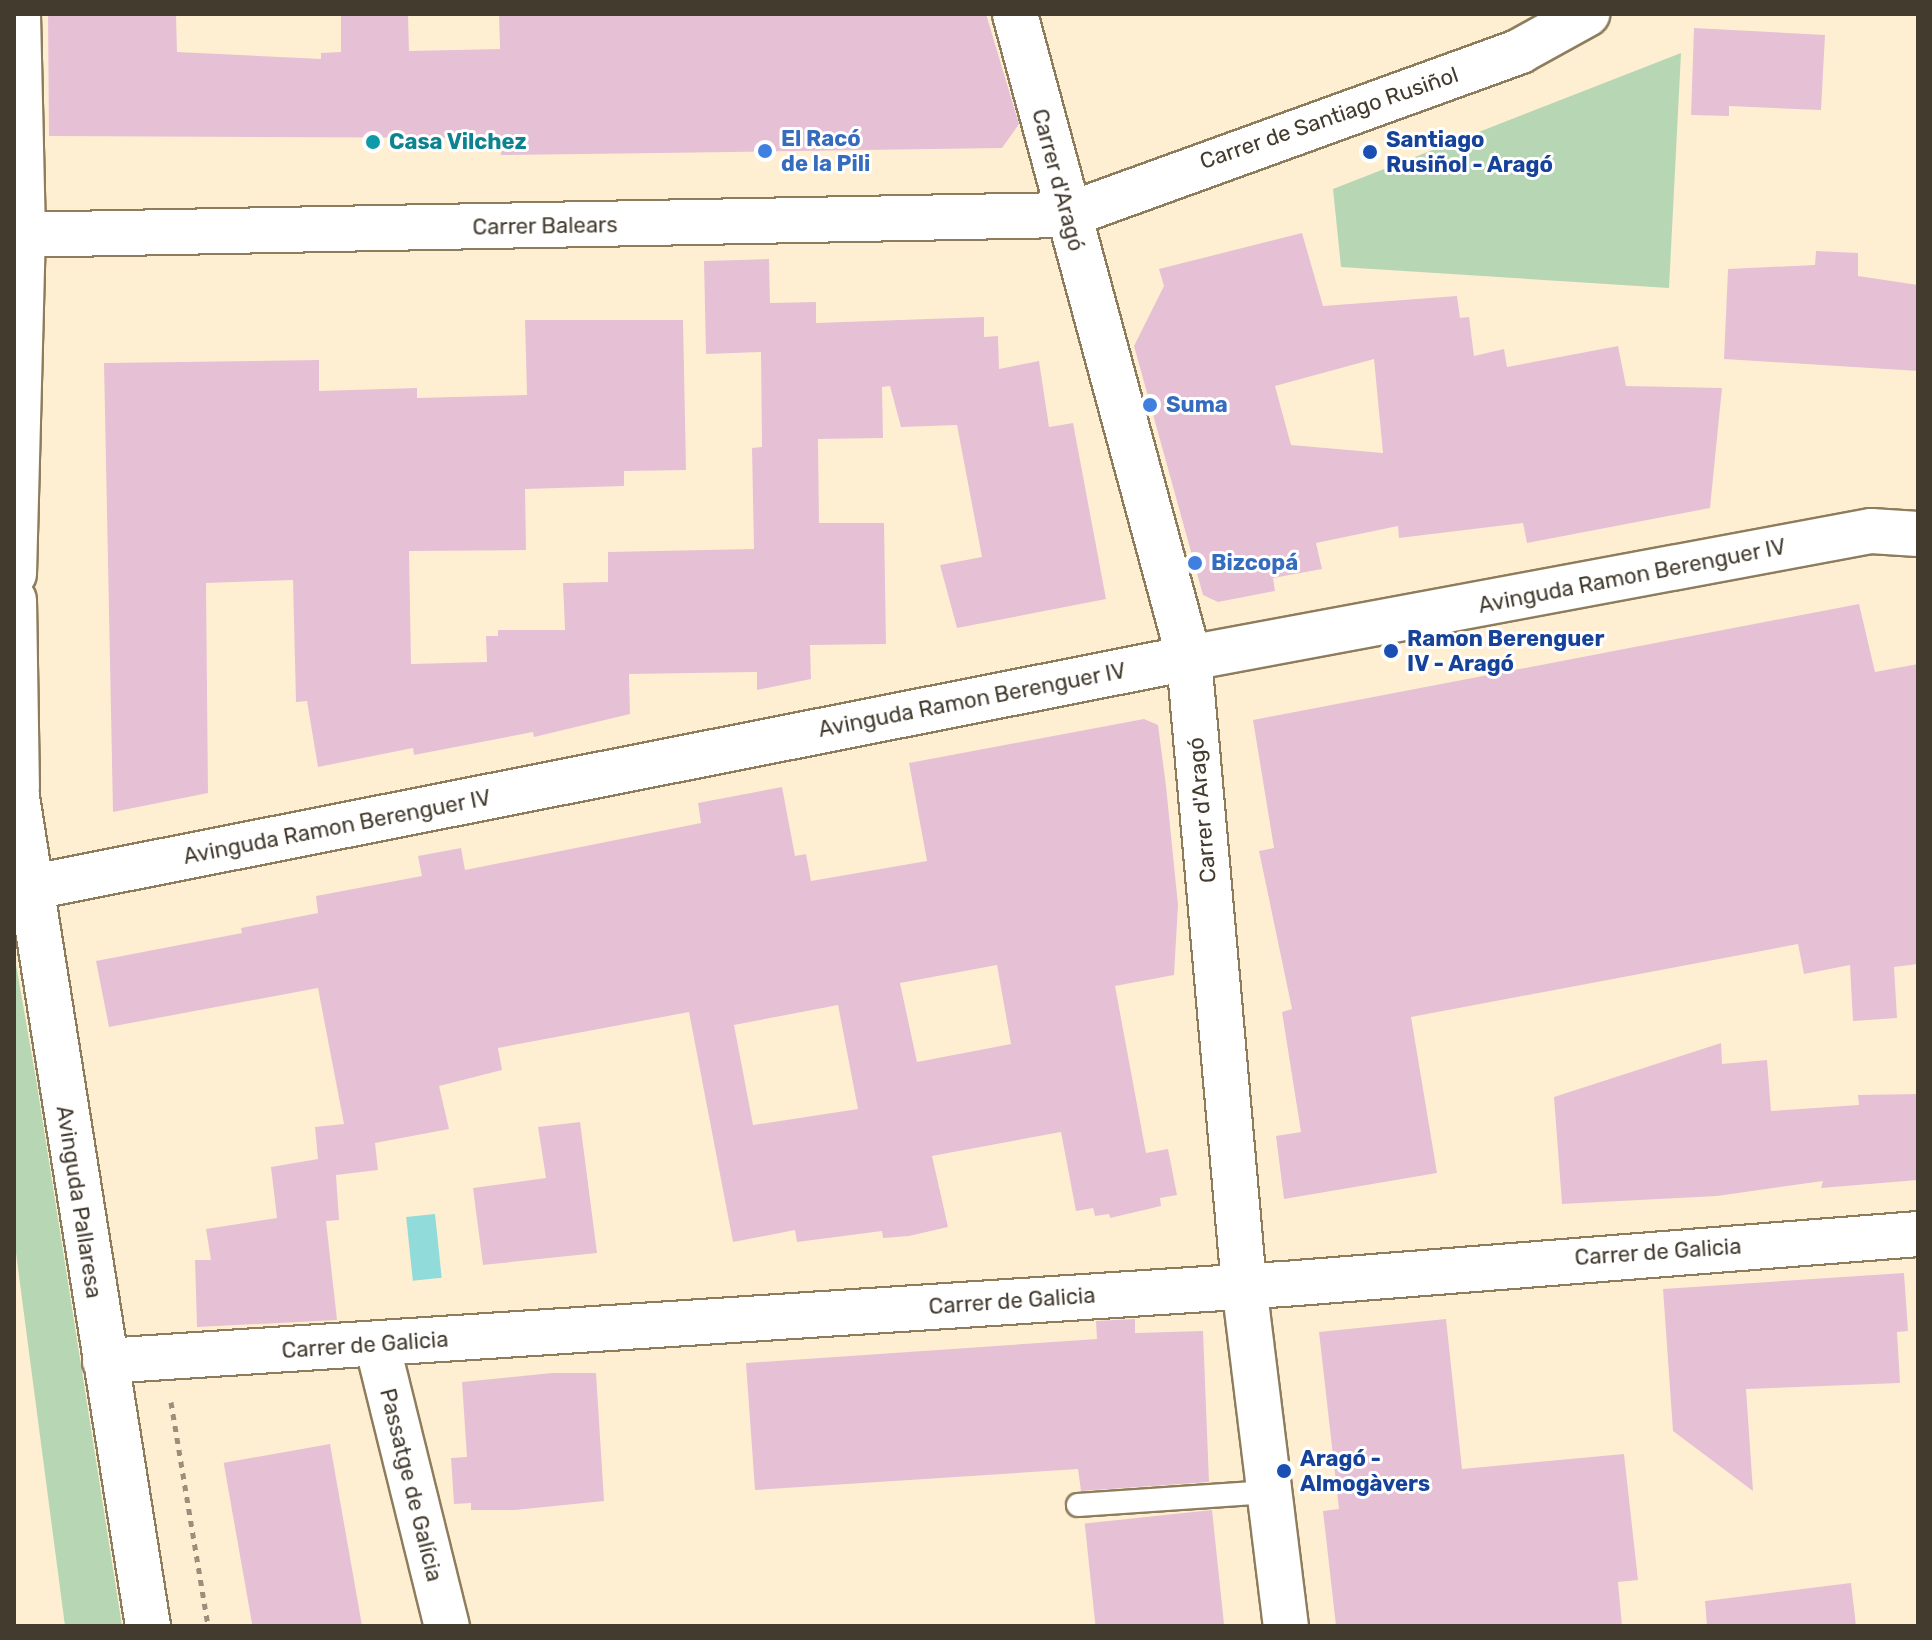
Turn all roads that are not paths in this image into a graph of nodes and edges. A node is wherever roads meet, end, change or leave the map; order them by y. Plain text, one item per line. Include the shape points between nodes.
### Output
1 (18, 14) edge
2 (1015, 14) edge
3 (1587, 14) edge
4 (1068, 215) junction
5 (17, 238) edge
6 (1918, 534) edge
7 (14, 574) edge
8 (14, 600) edge
9 (1189, 658) junction
10 (16, 783) edge
11 (28, 888) junction
12 (1918, 1234) edge
13 (1244, 1285) junction
14 (377, 1344) junction
15 (105, 1361) junction
16 (1269, 1492) junction
17 (1078, 1505) dead end
18 (148, 1626) edge
19 (447, 1626) edge
20 (1286, 1626) edge

1 - 5 street
2 - 4 street, Carrer d'Aragó
3 - 4 street, Carrer de Santiago Rusiñol via 1520,51
4 - 5 street, Carrer Balears
4 - 9 street, Carrer d'Aragó
5 - 7 street
6 - 9 street, Avinguda Ramon Berenguer IV via 1857,534
8 - 10 street, Avinguda Pallaresa
9 - 11 street, Avinguda Ramon Berenguer IV
9 - 13 street, Carrer d'Aragó
10 - 11 street, Avinguda Pallaresa
11 - 15 street, Avinguda Pallaresa
12 - 13 street, Carrer de Galicia
13 - 14 street, Carrer de Galicia
13 - 16 street, Carrer d'Aragó
14 - 15 street, Carrer de Galicia
14 - 19 street, Passatge de Galícia
15 - 18 street, Avinguda Pallaresa
16 - 17 lane
16 - 20 street, Carrer d'Aragó

